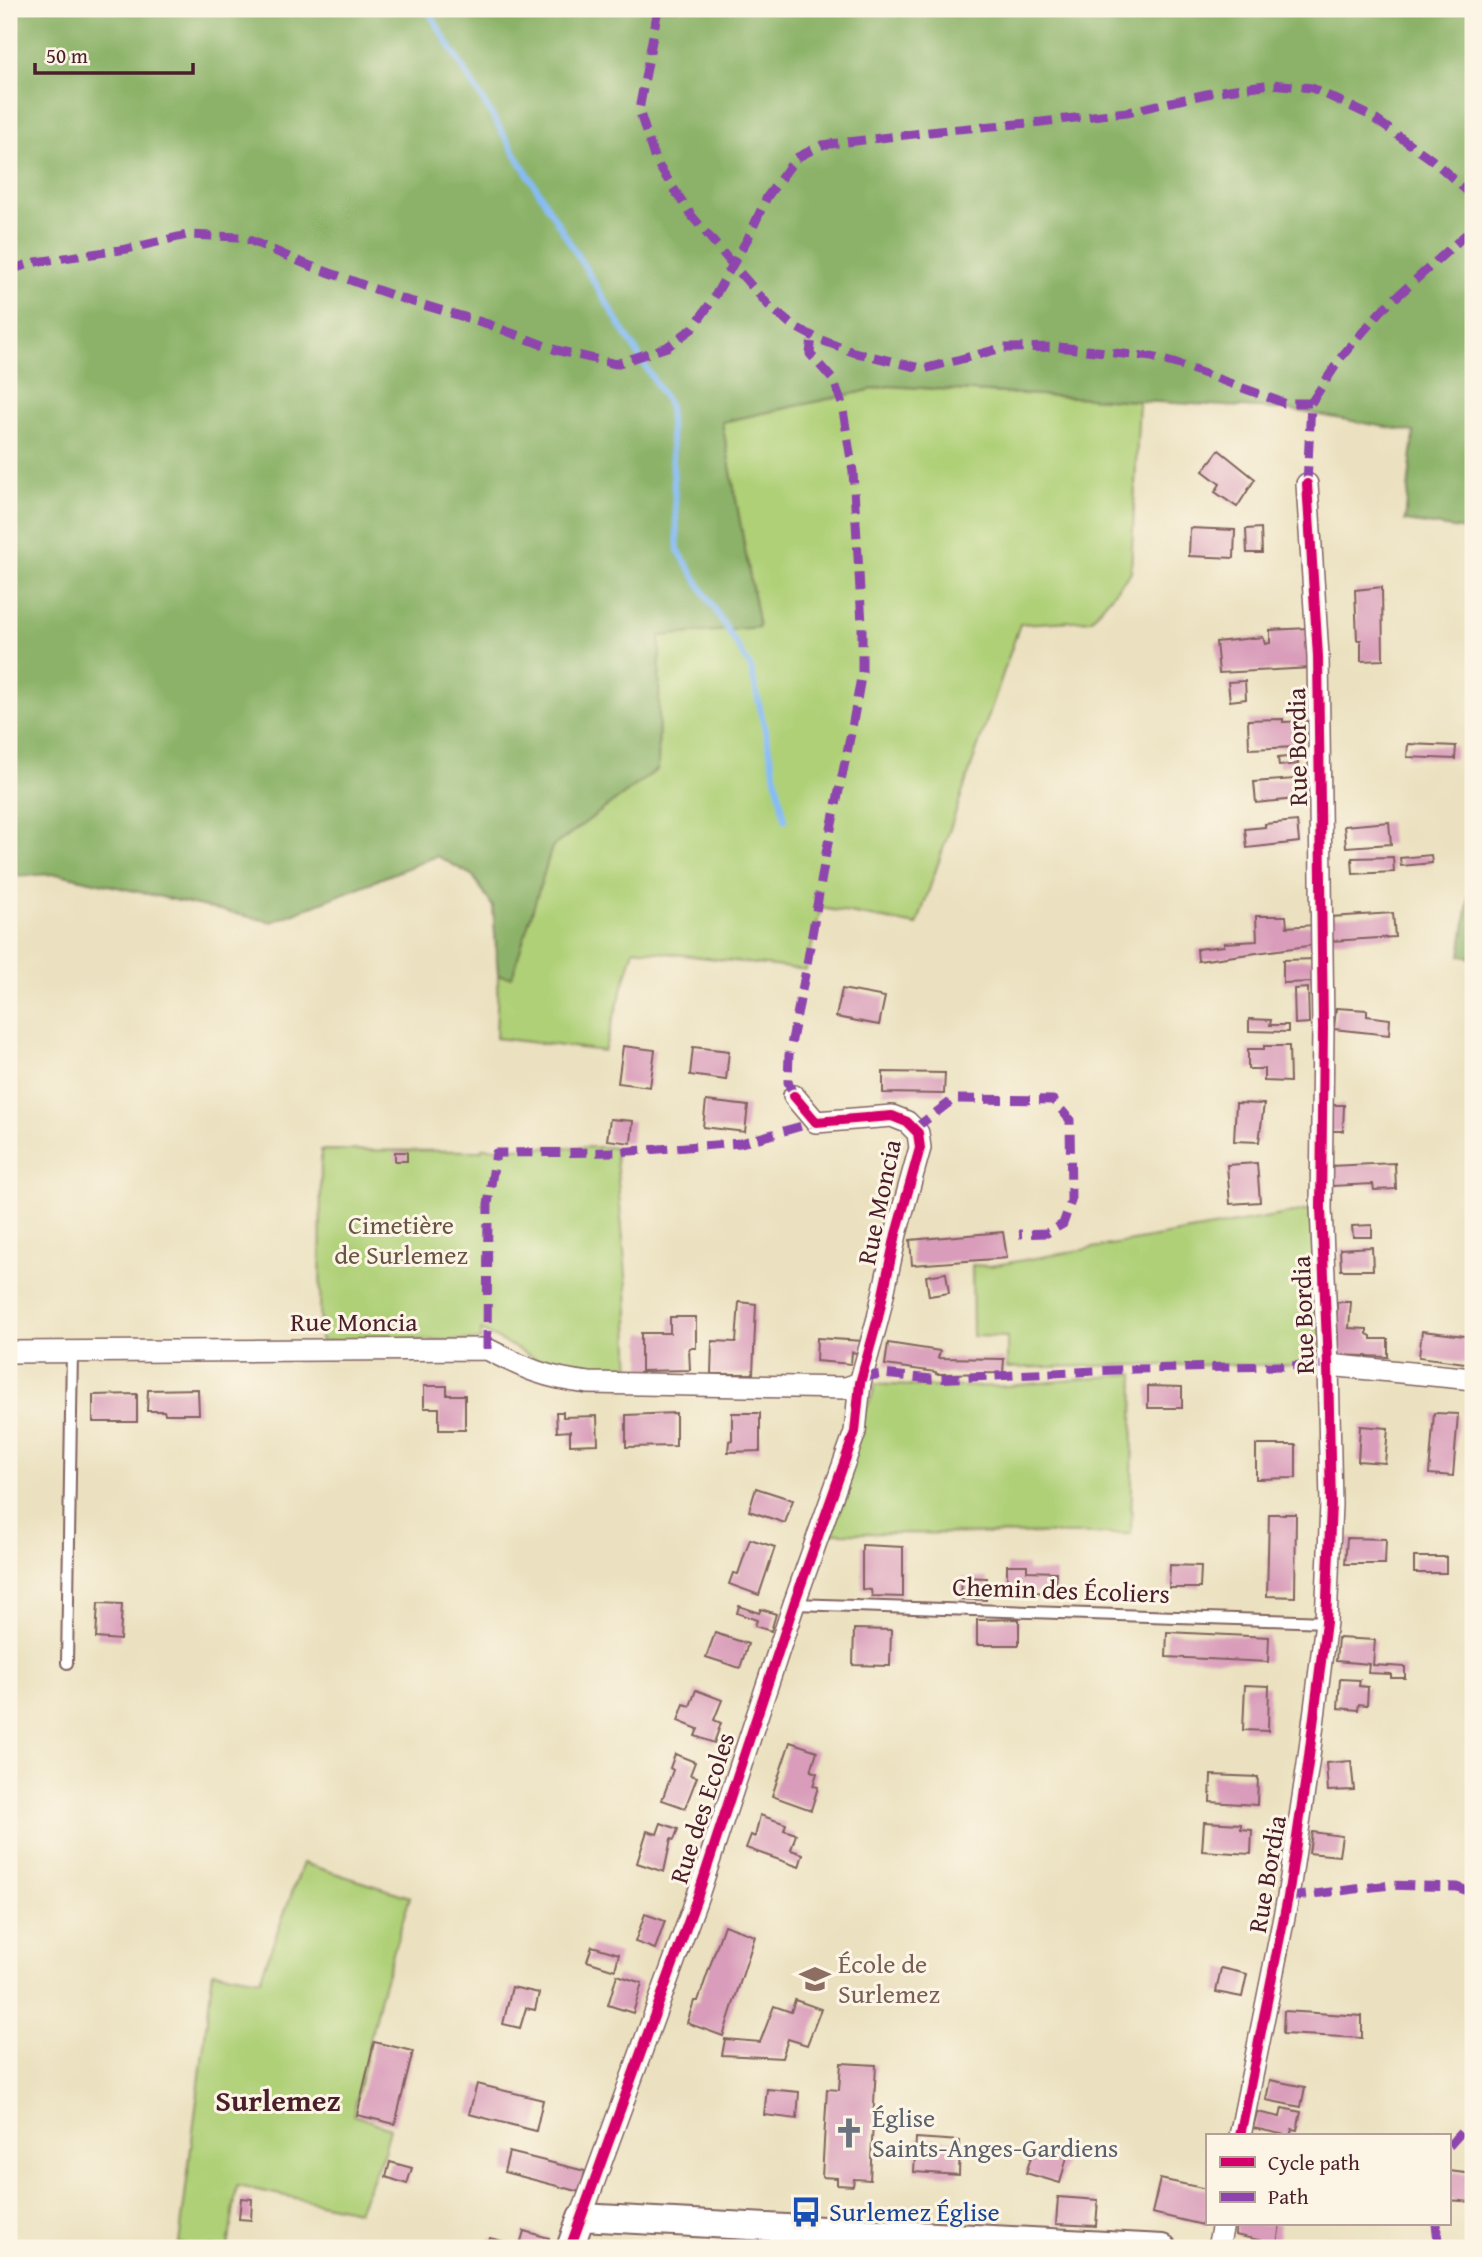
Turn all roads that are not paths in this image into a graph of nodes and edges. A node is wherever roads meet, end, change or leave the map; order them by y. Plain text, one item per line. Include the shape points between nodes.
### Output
1 (1307, 484) dead end
2 (794, 1096) dead end
3 (72, 1351) junction
4 (9, 1352) edge
5 (1328, 1365) junction
6 (1473, 1379) edge
7 (860, 1380) junction
8 (794, 1604) junction
9 (1326, 1622) junction
10 (67, 1663) dead end
11 (1240, 2134) edge
12 (581, 2217) junction
13 (1223, 2226) edge
14 (570, 2248) edge
15 (1163, 2248) edge
16 (1218, 2248) edge

1 - 5 street, Rue Bordia via 1318,656 1321,1208
2 - 7 street, Rue Moncia via 816,1122 892,1116 918,1133 920,1148
3 - 4 street, Rue Moncia
3 - 7 street, Rue Moncia via 487,1349 561,1380 846,1388
3 - 10 lane
5 - 6 street
5 - 9 street, Rue Bordia via 1331,1504
7 - 8 street, Rue des Ecoles via 855,1432
8 - 9 lane, Chemin des Écoliers
8 - 12 street, Rue des Ecoles via 697,1898
9 - 11 street, Rue Bordia via 1288,1897
12 - 14 street, Rue des Ecoles
12 - 15 street
13 - 16 street

